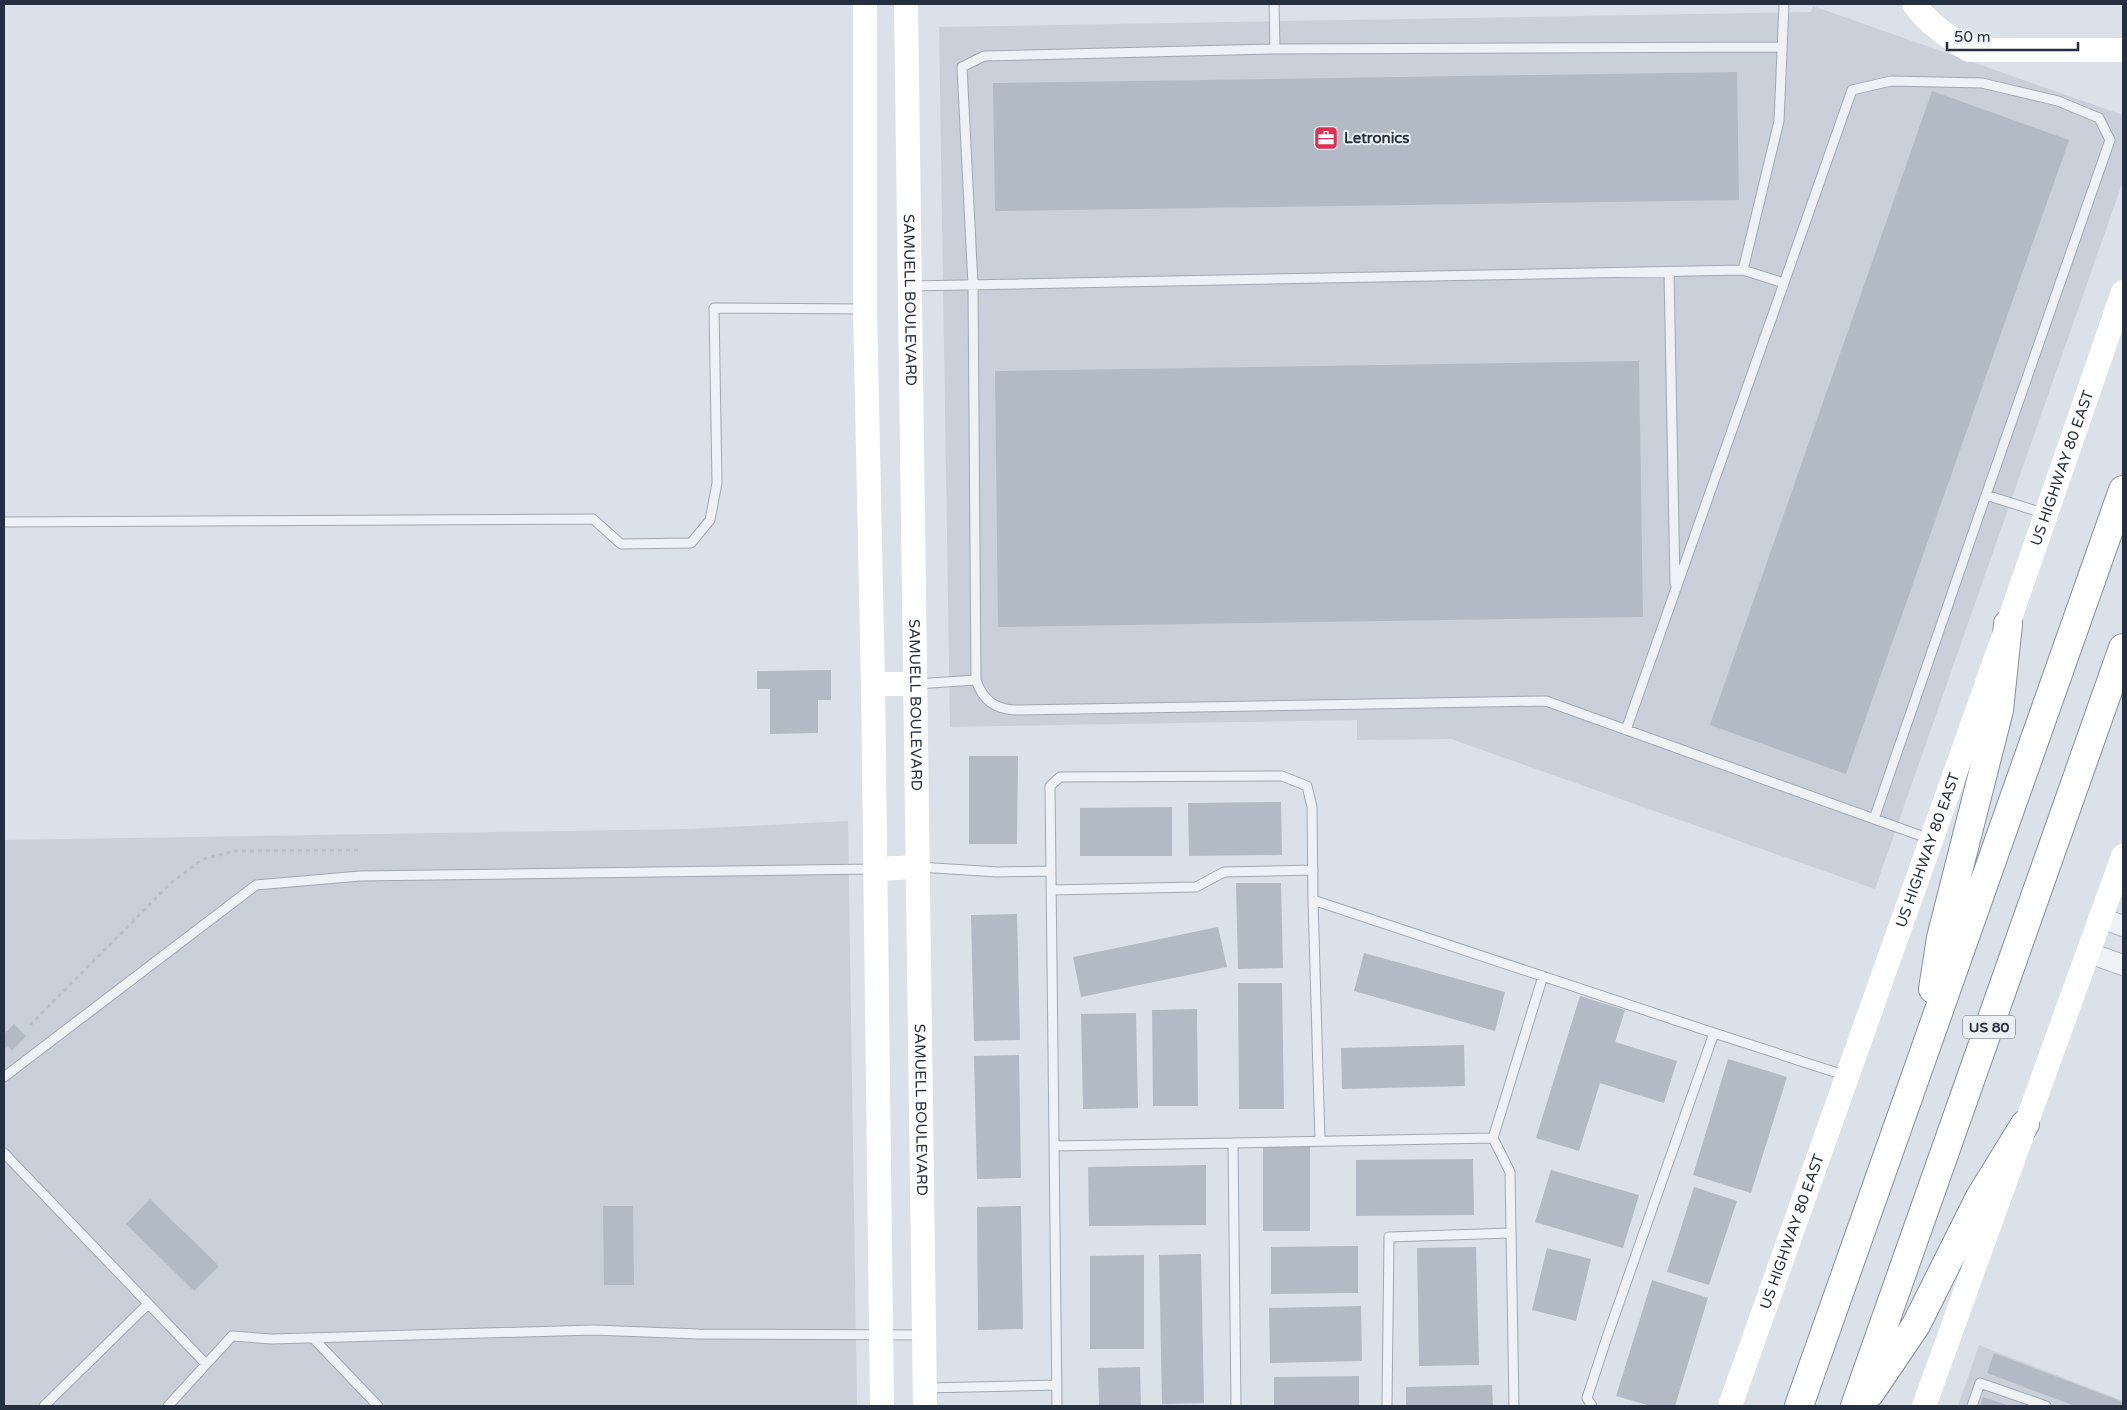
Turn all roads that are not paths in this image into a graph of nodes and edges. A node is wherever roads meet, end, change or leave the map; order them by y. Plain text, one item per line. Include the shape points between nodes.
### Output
1 (865, 4) edge
2 (906, 4) edge
3 (1274, 4) edge
4 (1784, 4) edge
5 (1914, 4) edge
6 (1935, 4) edge
7 (1952, 40) junction
8 (1782, 47) junction
9 (1275, 49) junction
10 (2123, 50) edge
11 (1743, 270) junction
12 (1669, 272) junction
13 (1784, 283) junction
14 (973, 285) junction
15 (910, 286) junction
16 (2123, 292) edge
17 (866, 309) junction
18 (2123, 490) edge
19 (1986, 495) junction
20 (2046, 514) junction
21 (4, 522) edge
22 (1675, 590) junction
23 (2008, 624) junction
24 (2123, 648) edge
25 (976, 680) junction
26 (873, 684) junction
27 (915, 684) junction
28 (1626, 730) junction
29 (1874, 819) junction
30 (1930, 839) junction
31 (2123, 856) edge
32 (919, 867) junction
33 (876, 869) junction
34 (1313, 870) junction
35 (1051, 871) junction
36 (1051, 890) junction
37 (1314, 900) junction
38 (2101, 918) junction
39 (2123, 926) edge
40 (2089, 953) junction
41 (2123, 965) edge
42 (1543, 976) junction
43 (1714, 1033) junction
44 (1922, 1055) junction
45 (1847, 1076) junction
46 (4, 1077) edge
47 (2025, 1124) junction
48 (1493, 1138) junction
49 (1320, 1142) junction
50 (1233, 1143) junction
51 (1054, 1146) junction
52 (4, 1153) edge
53 (1511, 1233) junction
54 (148, 1304) junction
55 (881, 1336) junction
56 (923, 1336) junction
57 (313, 1338) junction
58 (206, 1364) junction
59 (1057, 1386) junction
60 (925, 1397) edge
61 (44, 1406) edge
62 (168, 1406) edge
63 (378, 1406) edge
64 (882, 1406) edge
65 (1058, 1406) edge
66 (1236, 1406) edge
67 (1387, 1406) edge
68 (1514, 1406) edge
69 (1592, 1406) edge
70 (1730, 1406) edge
71 (1799, 1406) edge
72 (1855, 1406) edge
73 (1861, 1406) edge
74 (1924, 1406) edge
75 (1972, 1406) edge
76 (2046, 1406) edge

1 - 17 main road
2 - 15 main road, SAMUELL BOULEVARD
3 - 9 lane
4 - 8 lane
5 - 7 main road via 1924,18
6 - 7 main road via 1936,16
7 - 10 main road via 1969,50
8 - 9 lane
8 - 11 lane via 1779,121
9 - 14 lane via 984,56 962,67
11 - 12 lane
11 - 13 lane
12 - 14 lane
12 - 22 lane
13 - 19 lane via 1852,90 1892,81 1982,82 2058,101 2099,118 2110,140
13 - 22 lane
14 - 15 lane
14 - 25 lane
15 - 27 main road, SAMUELL BOULEVARD
16 - 20 main road, US HIGHWAY 80 EAST
17 - 21 lane via 714,308 717,483 710,520 691,543 621,544 593,519
17 - 26 main road
18 - 44 highway
19 - 20 lane
19 - 29 lane
20 - 23 main road, US HIGHWAY 80 EAST
22 - 28 lane
23 - 30 main road, US HIGHWAY 80 EAST
23 - 44 highway via 1999,710 1941,938
24 - 72 highway, US 80
25 - 27 lane
25 - 28 lane via 986,700 1007,710 1546,701
26 - 27 main road
26 - 33 main road
27 - 32 main road, SAMUELL BOULEVARD
28 - 29 lane
29 - 30 lane
30 - 45 main road, US HIGHWAY 80 EAST
31 - 38 main road
32 - 33 main road
32 - 35 lane via 997,872
32 - 56 main road, SAMUELL BOULEVARD
33 - 46 lane via 360,876 256,885
33 - 55 main road
34 - 35 lane via 1312,807 1307,786 1282,776 1060,777 1050,786
34 - 36 lane via 1224,872 1196,888
34 - 37 lane
35 - 36 lane
36 - 51 lane
37 - 42 lane
37 - 49 lane
38 - 39 street
38 - 40 main road
40 - 41 street
40 - 47 main road
42 - 43 lane
42 - 48 lane
43 - 45 lane
43 - 69 lane via 1606,1340 1588,1398
44 - 71 highway
45 - 70 main road, US HIGHWAY 80 EAST
47 - 73 highway via 1980,1197 1916,1325
47 - 74 main road
48 - 49 lane
48 - 53 lane via 1510,1172
49 - 50 lane
50 - 51 lane
50 - 66 lane
51 - 59 lane
52 - 54 lane
53 - 67 lane via 1389,1237
53 - 68 lane
54 - 58 lane
54 - 61 lane
55 - 56 lane
55 - 57 lane via 593,1330
55 - 64 main road
56 - 60 main road, SAMUELL BOULEVARD
57 - 58 lane via 272,1340 232,1336
57 - 63 lane
58 - 62 lane
59 - 60 lane via 979,1387
59 - 65 lane
75 - 76 lane via 1980,1383

